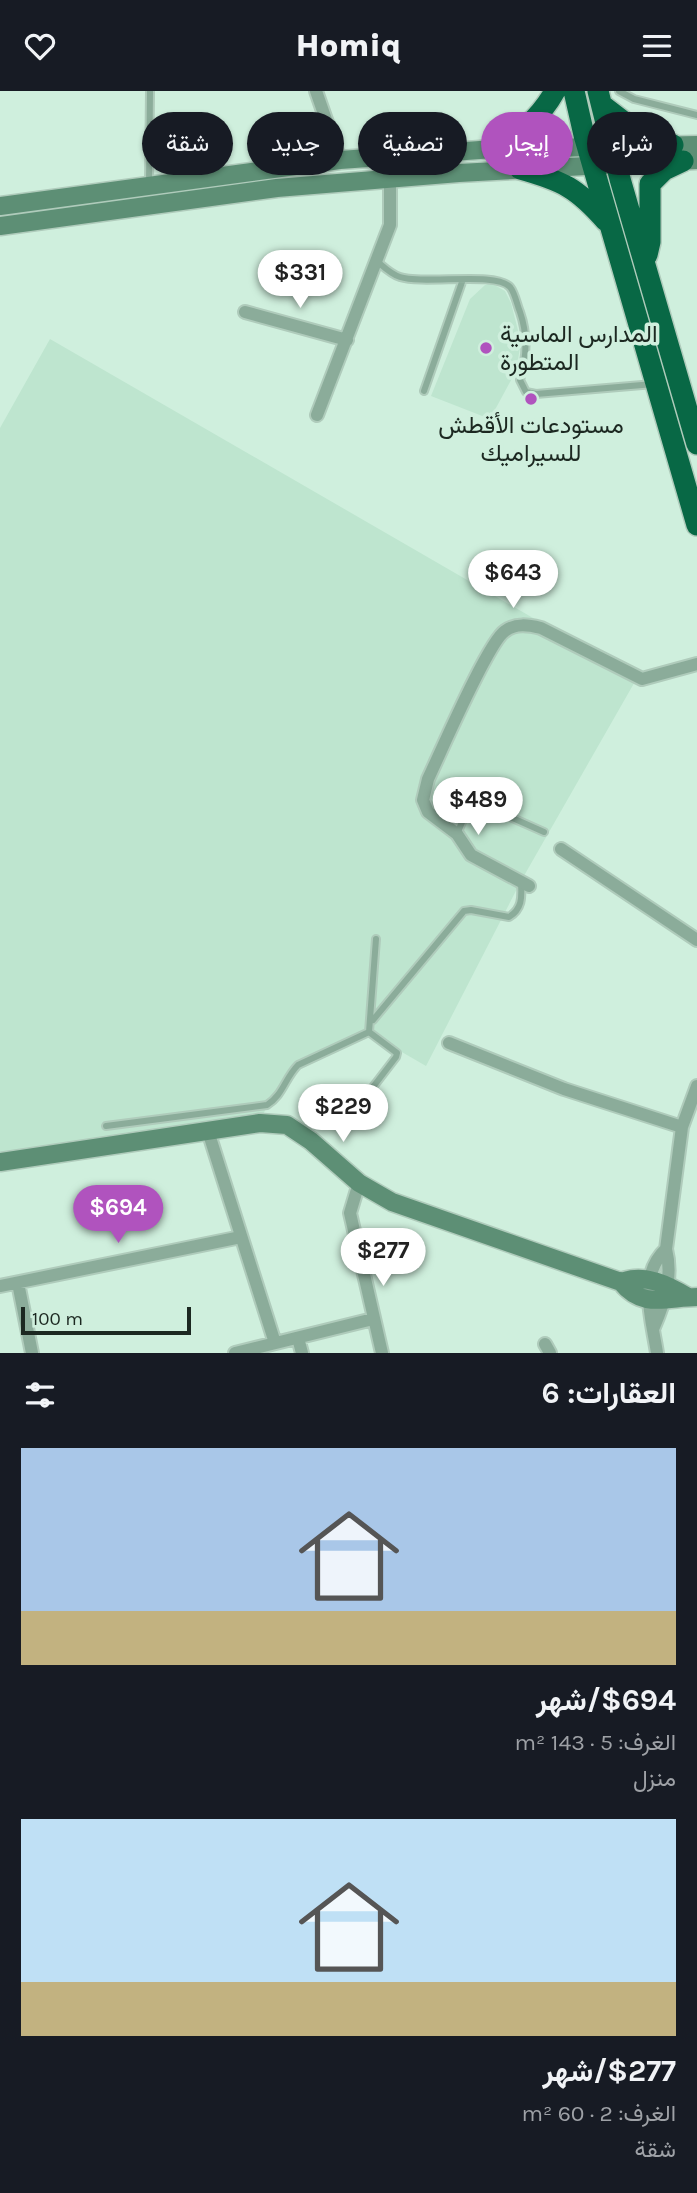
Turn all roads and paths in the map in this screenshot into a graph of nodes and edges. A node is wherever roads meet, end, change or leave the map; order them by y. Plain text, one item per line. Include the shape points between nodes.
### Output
1 (150, 91) edge
2 (316, 91) edge
3 (555, 91) edge
4 (574, 91) edge
5 (620, 91) edge
6 (600, 98) edge
7 (324, 112) edge
8 (541, 112) edge
9 (697, 115) edge
10 (587, 144) edge
11 (481, 150) edge
12 (687, 153) edge
13 (344, 160) edge
14 (247, 172) edge
15 (481, 172) edge
16 (538, 175) edge
17 (595, 175) edge
18 (620, 175) edge
19 (390, 179) junction
20 (149, 185) junction
21 (0, 205) edge
22 (0, 226) edge
23 (610, 227) junction
24 (378, 262) junction
25 (645, 264) junction
26 (461, 282) junction
27 (245, 312) dead end
28 (347, 340) junction
29 (657, 384) junction
30 (424, 391) dead end
31 (317, 415) dead end
32 (697, 444) edge
33 (697, 525) edge
34 (697, 664) edge
35 (544, 832) dead end
36 (457, 834) junction
37 (561, 849) dead end
38 (525, 883) joint
39 (376, 939) dead end
40 (697, 940) edge
41 (371, 1022) junction
42 (369, 1033) junction
43 (449, 1043) dead end
44 (697, 1086) edge
45 (373, 1087) dead end
46 (106, 1126) dead end
47 (682, 1127) junction
48 (208, 1131) junction
49 (0, 1162) edge
50 (359, 1183) junction
51 (242, 1237) junction
52 (621, 1282) junction
53 (659, 1282) junction
54 (18, 1283) junction
55 (0, 1286) edge
56 (693, 1297) edge
57 (656, 1301) junction
58 (373, 1319) junction
59 (298, 1338) junction
60 (275, 1343) junction
61 (32, 1353) edge
62 (235, 1353) edge
63 (302, 1353) edge
64 (382, 1353) edge
65 (657, 1353) edge

1 - 20 lane
2 - 7 street
3 - 8 highway
4 - 10 highway
5 - 9 lane
6 - 12 highway via 632,128
11 - 13 main road
12 - 25 highway via 650,184 650,241
14 - 20 main road
15 - 19 main road
16 - 23 highway via 584,196
17 - 23 highway
18 - 25 highway
19 - 22 main road via 277,188
19 - 24 street via 390,225
20 - 21 main road
23 - 29 highway
24 - 26 lane via 401,278
24 - 28 street
25 - 32 highway
26 - 29 lane via 490,278 511,288 525,326 520,380 526,392
26 - 30 lane
27 - 28 street
28 - 31 street
29 - 33 highway
34 - 36 street via 642,679 541,628 525,625 502,632 424,789 428,812
35 - 36 lane via 481,804 468,808
36 - 38 street via 471,855
37 - 40 street
38 - 41 lane via 517,912 509,917 464,911
39 - 41 lane
41 - 42 lane
42 - 45 lane via 397,1053
42 - 46 lane via 298,1065 279,1097 267,1105
43 - 47 street via 564,1089
44 - 47 street
47 - 53 street via 666,1249 669,1262
48 - 49 main road
48 - 50 main road via 260,1123 287,1125
48 - 51 street
50 - 52 main road via 392,1202
50 - 58 street via 350,1213
51 - 54 street
51 - 60 street
52 - 53 main road via 631,1278
52 - 57 main road via 628,1290
53 - 56 main road
53 - 57 street
54 - 55 street
54 - 61 street
56 - 57 main road
57 - 65 street
58 - 59 street
58 - 64 street
59 - 60 street
59 - 63 street
60 - 62 street

